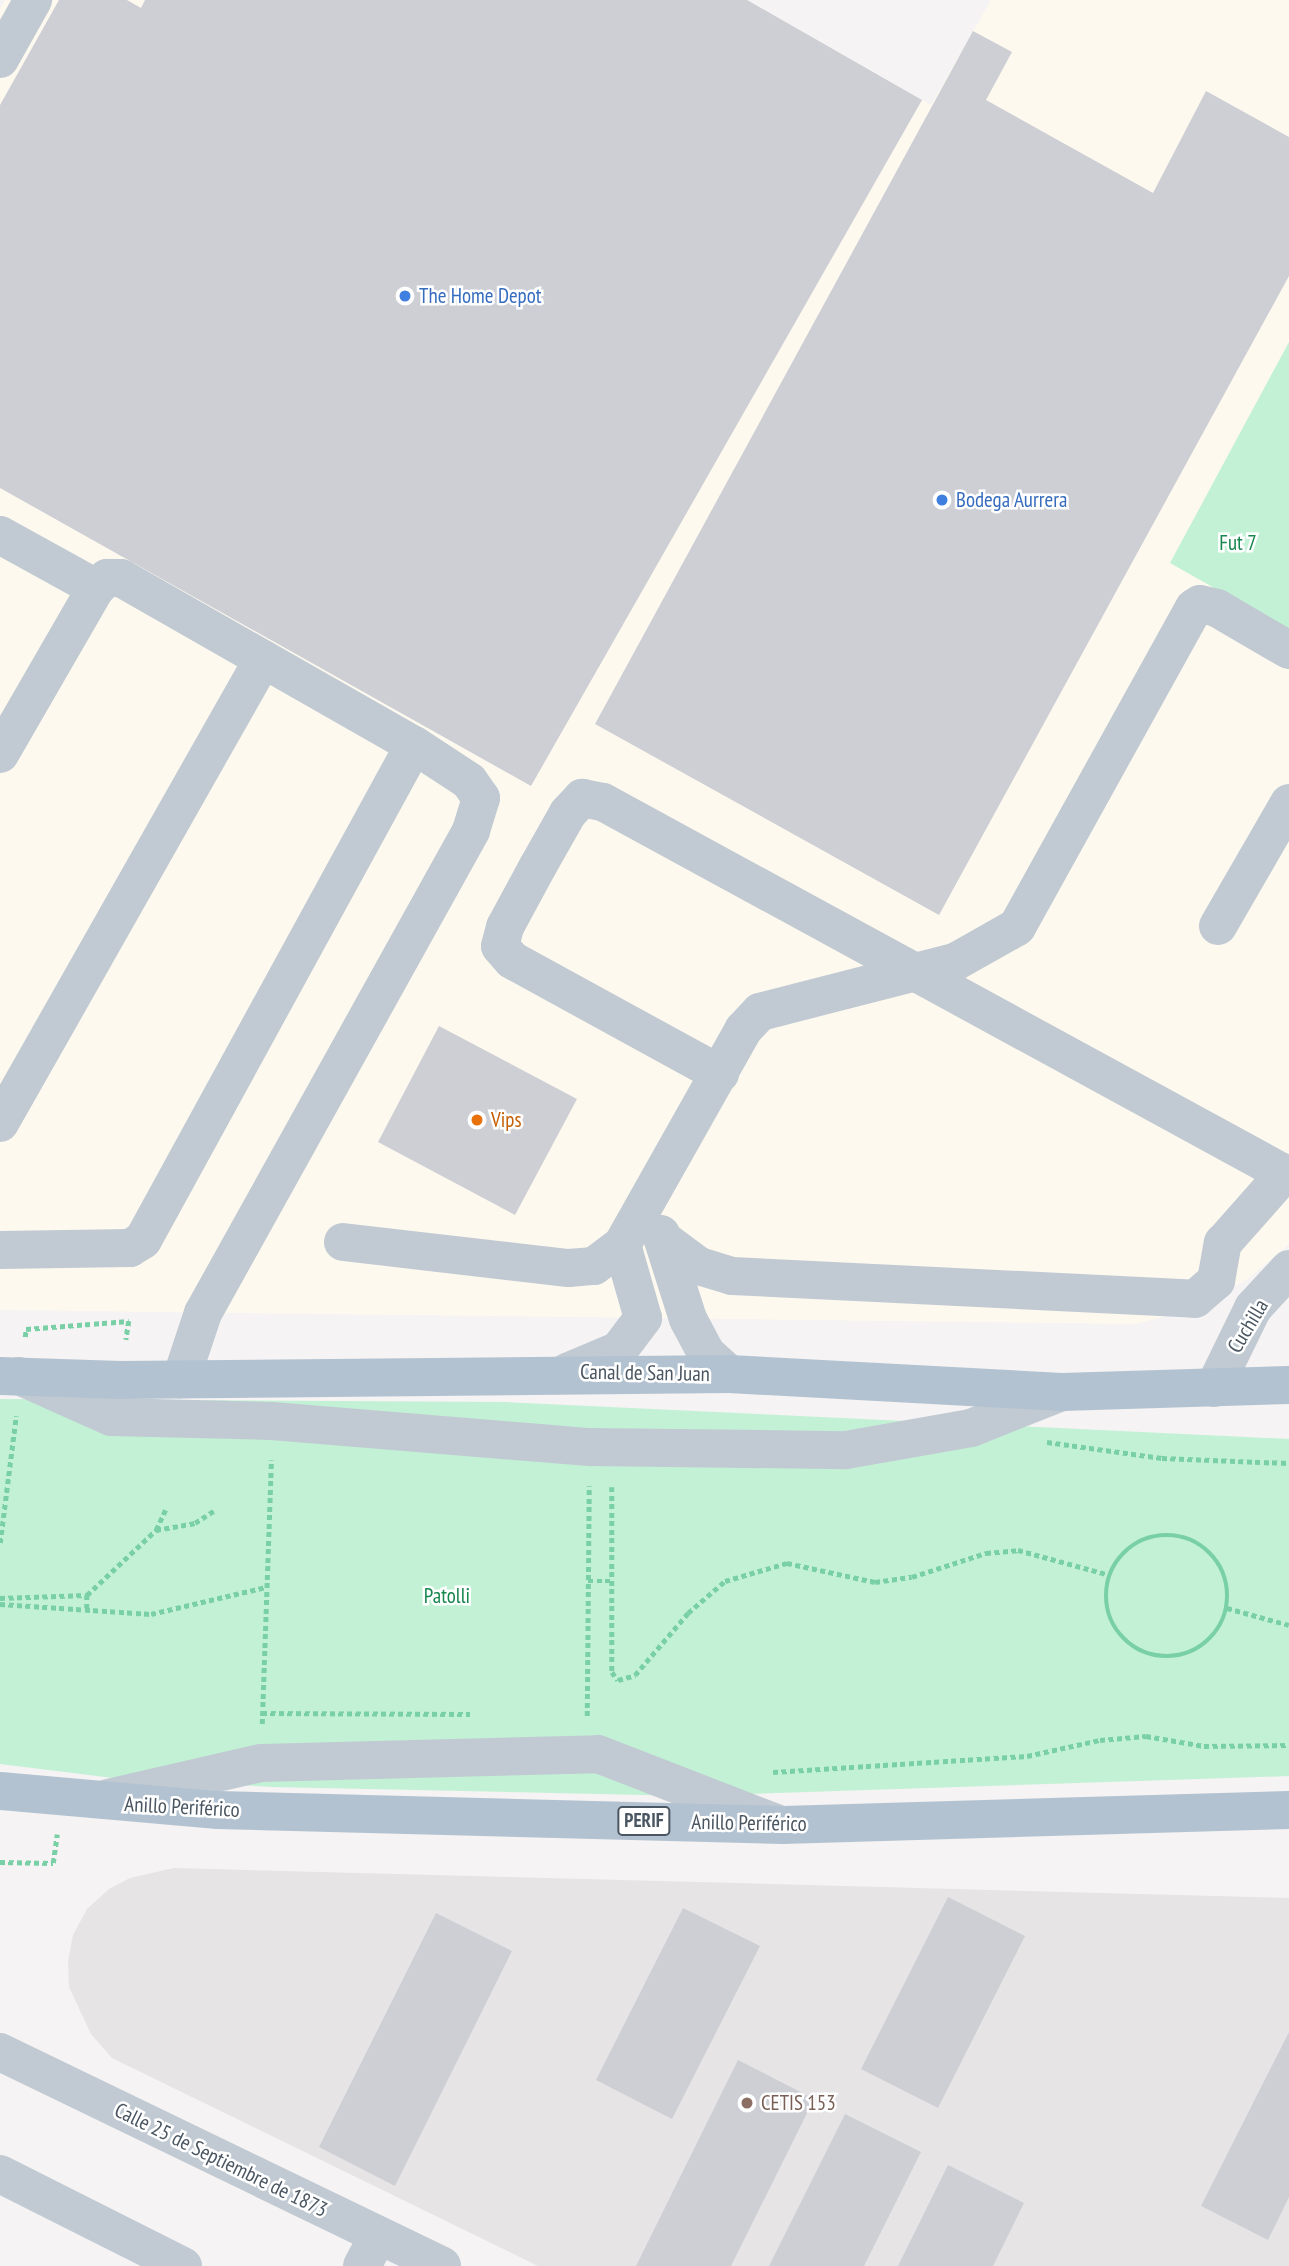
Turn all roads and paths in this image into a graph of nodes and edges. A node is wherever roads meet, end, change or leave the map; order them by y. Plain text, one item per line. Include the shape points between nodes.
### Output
1 (33, 0) edge
2 (0, 59) edge
3 (0, 535) edge
4 (96, 588) junction
5 (1289, 650) edge
6 (263, 659) junction
7 (414, 745) junction
8 (0, 754) edge
9 (1289, 803) edge
10 (1218, 926) dead end
11 (916, 973) junction
12 (720, 1074) junction
13 (0, 1124) edge
14 (1287, 1174) edge
15 (649, 1199) junction
16 (664, 1240) junction
17 (343, 1242) dead end
18 (622, 1245) junction
19 (0, 1250) edge
20 (1289, 1269) edge
21 (129, 1321) dead end
22 (567, 1372) junction
23 (729, 1374) junction
24 (15, 1376) edge
25 (181, 1379) junction
26 (1289, 1385) edge
27 (1214, 1388) junction
28 (1062, 1392) junction
29 (272, 1421) junction
30 (590, 1447) junction
31 (166, 1509) dead end
32 (215, 1510) dead end
33 (156, 1530) junction
34 (0, 1543) edge
35 (1110, 1575) junction
36 (588, 1581) junction
37 (613, 1581) dead end
38 (265, 1587) junction
39 (87, 1595) junction
40 (0, 1598) edge
41 (0, 1604) edge
42 (87, 1608) junction
43 (1227, 1608) junction
44 (1289, 1625) edge
45 (618, 1680) dead end
46 (262, 1713) junction
47 (479, 1714) dead end
48 (573, 1715) dead end
49 (587, 1715) junction
50 (1289, 1745) edge
51 (586, 1755) junction
52 (261, 1763) junction
53 (773, 1772) dead end
54 (0, 1791) edge
55 (96, 1801) junction
56 (1289, 1810) edge
57 (783, 1825) junction
58 (0, 1862) edge
59 (53, 1863) dead end
60 (0, 2052) edge
61 (0, 2174) edge
62 (370, 2251) edge
63 (183, 2266) edge
64 (443, 2266) edge

1 - 2 street
3 - 4 street
4 - 6 street via 107,578 135,584
4 - 8 street
5 - 11 street via 1217,608 1200,604 1194,608 1017,926 978,951
6 - 7 street
6 - 13 street
7 - 19 street via 148,1233 136,1246
7 - 25 street via 477,788 480,809 203,1313
9 - 10 street
11 - 12 street via 760,1012
11 - 12 street via 592,799 574,804 501,936 505,953
11 - 14 street
12 - 15 street
14 - 16 street via 1223,1243 1216,1281 1195,1298 732,1276 699,1266
15 - 16 street
15 - 18 street
16 - 23 street via 688,1319 707,1353
17 - 18 street via 569,1268 594,1266
18 - 22 street via 643,1318 619,1350
20 - 27 street, Cuchilla via 1253,1308
21 - 24 path via 26,1329
22 - 23 main road, Canal de San Juan
22 - 25 main road, Canal de San Juan
23 - 28 main road, Canal de San Juan
24 - 25 main road, Canal de San Juan
24 - 29 street via 111,1417
24 - 34 path
26 - 27 main road, Canal de San Juan
27 - 28 main road, Canal de San Juan
28 - 30 street via 971,1428 846,1450
29 - 30 street
29 - 38 path
30 - 36 path
31 - 33 path
32 - 33 path via 195,1522
33 - 39 path
35 - 43 path via 1132,1545 1166,1534 1184,1536 1214,1556 1228,1590
35 - 43 path via 1106,1593 1115,1628 1142,1652 1178,1656 1210,1640
35 - 45 path via 1018,1550 986,1553 912,1577 875,1582 787,1563 725,1581 688,1612 635,1675
36 - 37 path
36 - 49 path
38 - 42 path via 164,1614
38 - 46 path
39 - 40 path
39 - 42 path
41 - 42 path
43 - 44 path
46 - 47 path
46 - 52 path
48 - 49 path
49 - 51 path
50 - 53 path via 1205,1746 1146,1736 1100,1740 1027,1756
51 - 52 street
51 - 57 street via 598,1754
52 - 55 street
54 - 55 main road, Anillo Periférico / PERIF
55 - 57 main road, Anillo Periférico / PERIF via 218,1810
56 - 57 main road, Anillo Periférico / PERIF
58 - 59 path
60 - 62 street, Calle 25 de Septiembre de 1873
61 - 63 street
62 - 64 street, Calle 25 de Septiembre de 1873

